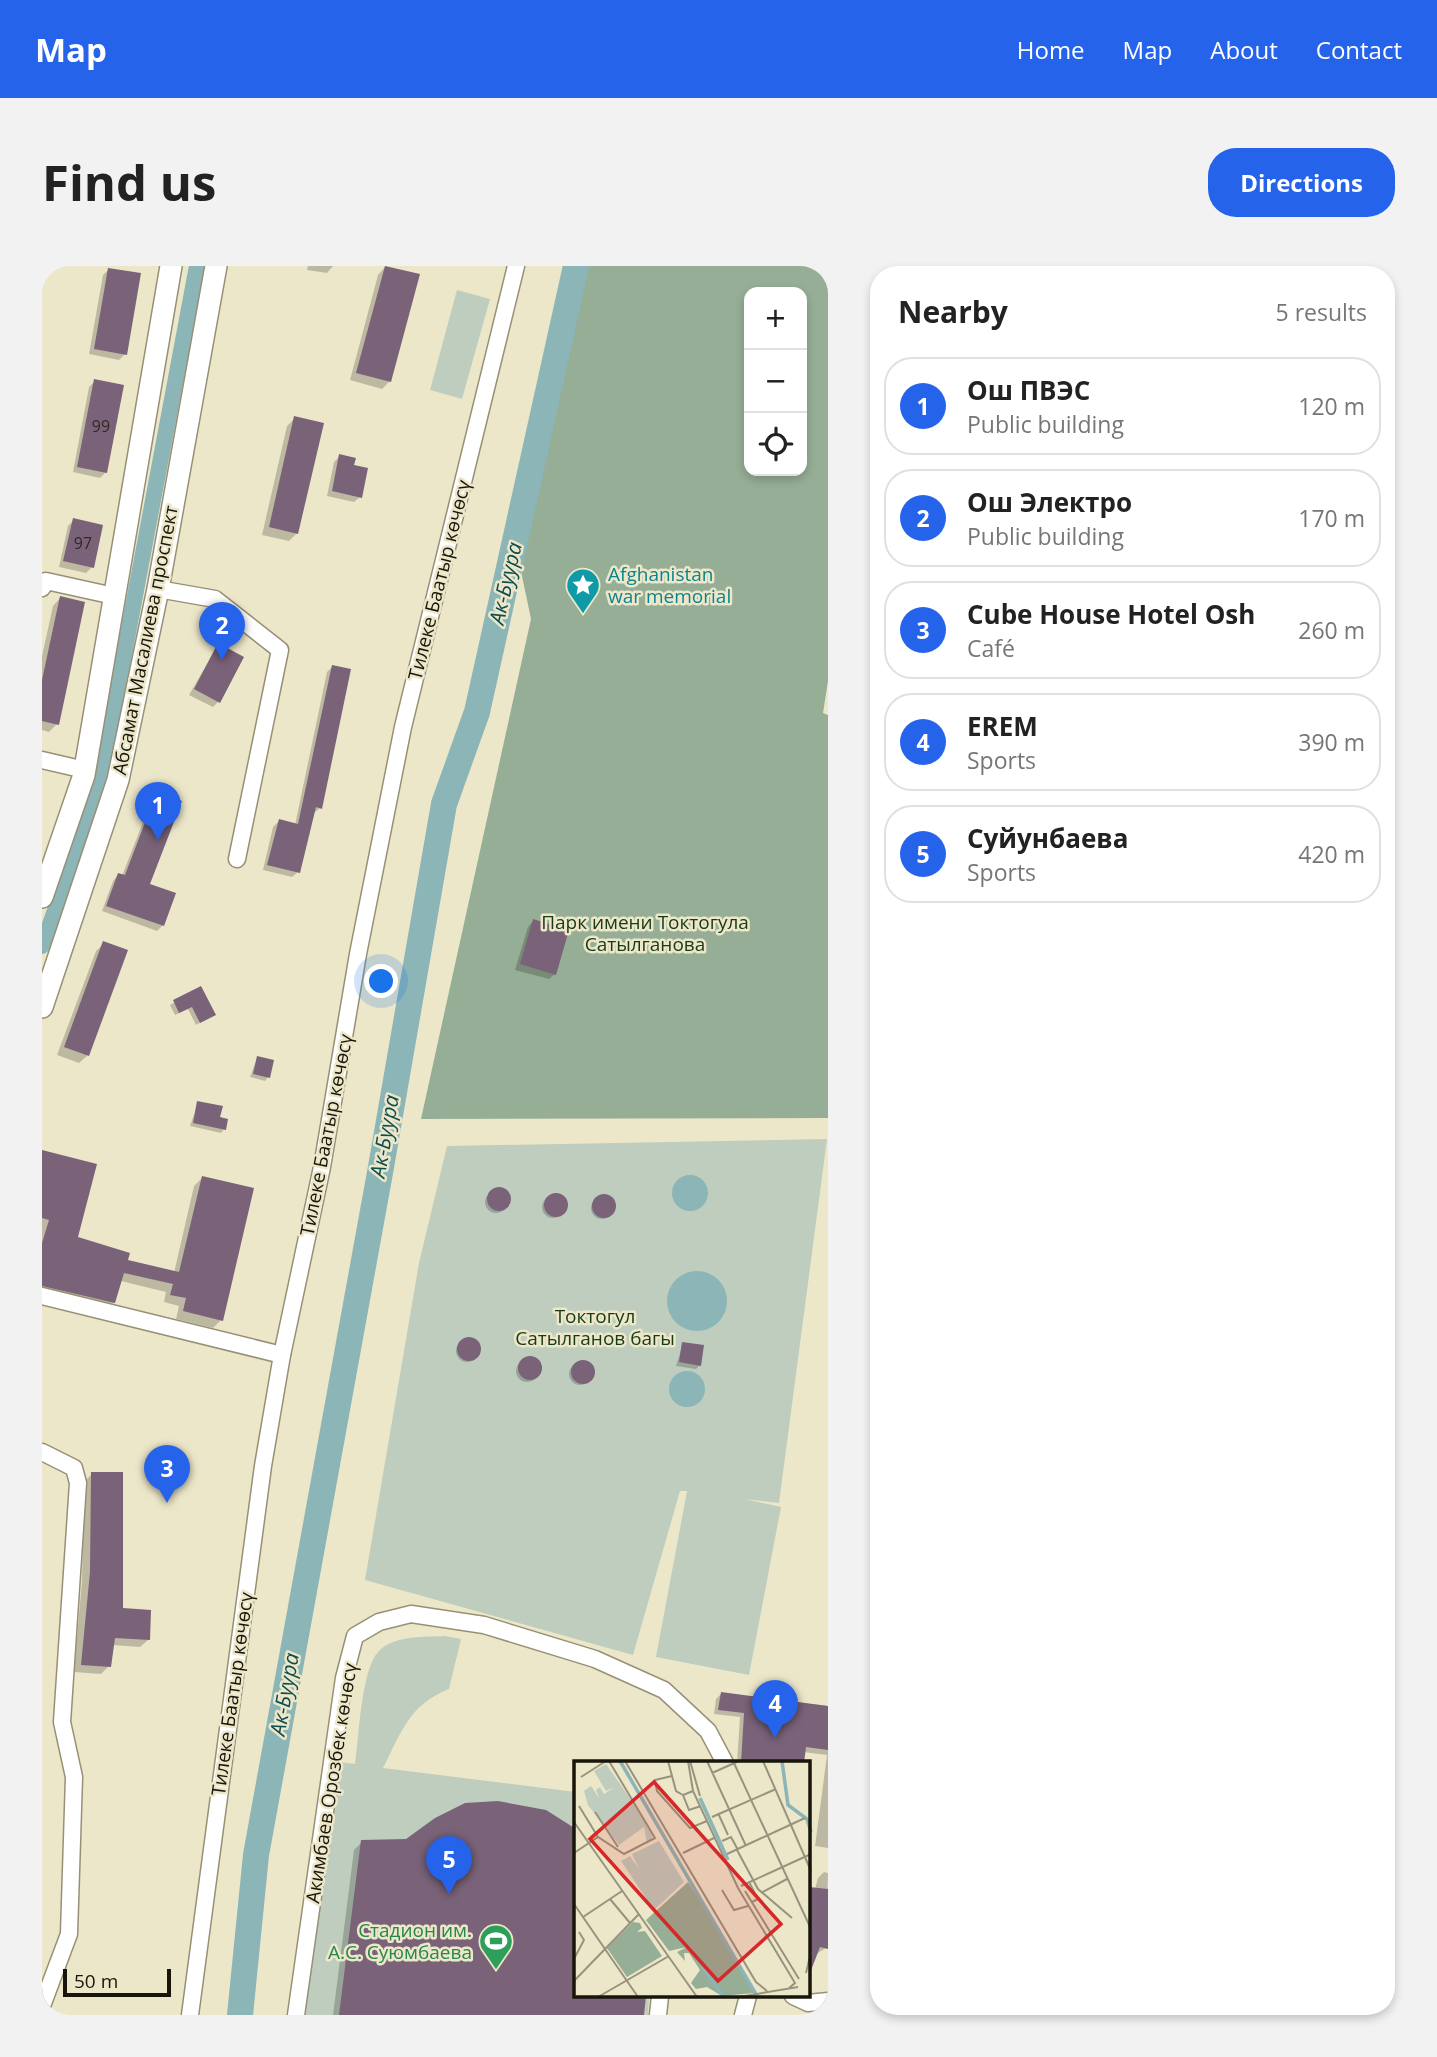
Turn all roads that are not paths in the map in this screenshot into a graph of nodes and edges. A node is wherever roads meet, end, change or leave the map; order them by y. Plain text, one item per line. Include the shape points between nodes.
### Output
1 (171, 266) edge
2 (216, 266) edge
3 (516, 266) edge
4 (42, 588) edge
5 (158, 589) junction
6 (114, 596) junction
7 (42, 760) edge
8 (85, 769) junction
9 (237, 859) dead end
10 (42, 897) edge
11 (42, 1007) edge
12 (42, 1296) edge
13 (282, 1354) junction
14 (42, 1452) edge
15 (724, 1761) edge
16 (660, 1997) edge
17 (748, 1997) edge
18 (795, 1997) edge
19 (828, 2001) edge
20 (42, 2006) edge
21 (190, 2015) edge
22 (296, 2015) edge
23 (658, 2015) edge
24 (743, 2015) edge

1 - 6 main road, Абсамат Масалиева проспект
2 - 5 main road, Абсамат Масалиева проспект
3 - 13 street, Тилеке Баатыр көчөсү via 403,727 322,1167
4 - 6 street via 46,581
5 - 9 street via 215,599 280,650
5 - 11 main road, Абсамат Масалиева проспект via 118,780
6 - 8 main road, Абсамат Масалиева проспект
7 - 8 street
8 - 10 main road, Абсамат Масалиева проспект
12 - 13 street
13 - 21 street, Тилеке Баатыр көчөсү
14 - 20 street via 74,1468 78,1483 62,1722 74,1777 69,1934
15 - 22 street, Акимбаев Орозбек көчөсү via 708,1731 664,1690 611,1665 484,1625 411,1614 379,1622 355,1636 344,1678
16 - 23 street
17 - 24 street
18 - 19 street via 808,2003

